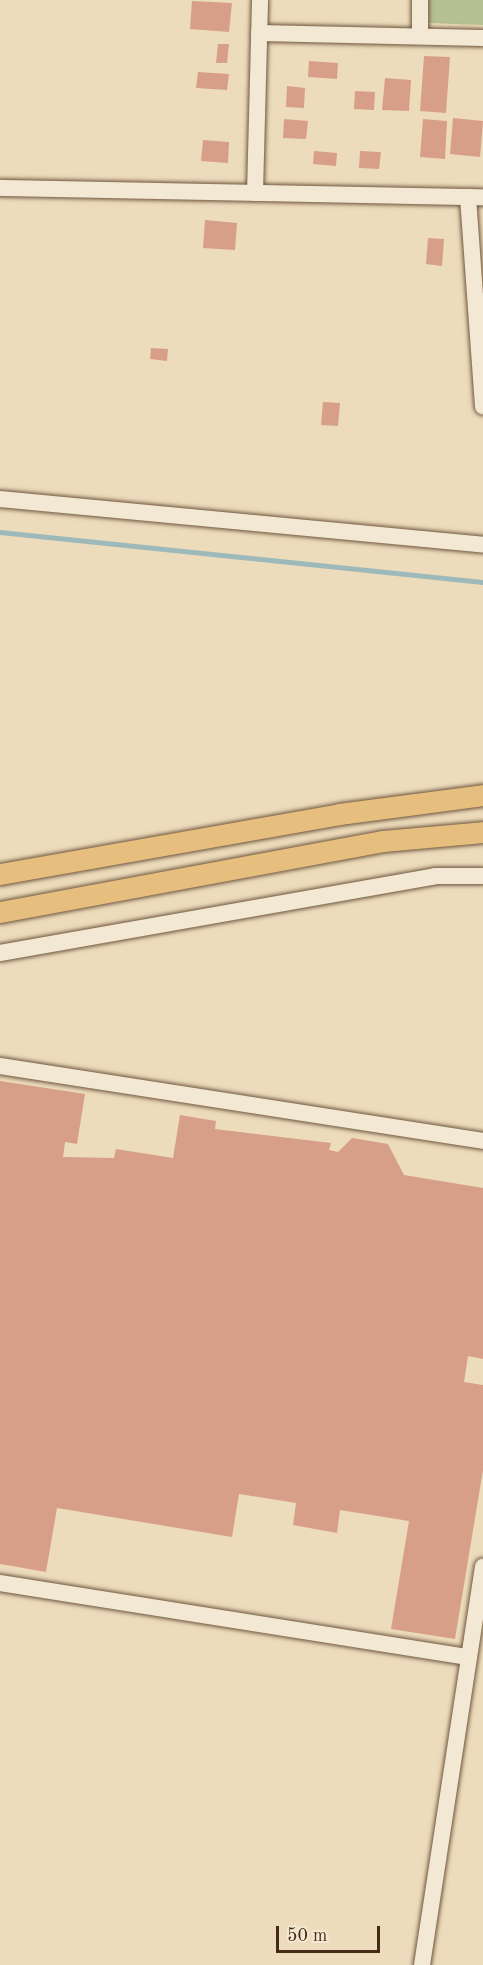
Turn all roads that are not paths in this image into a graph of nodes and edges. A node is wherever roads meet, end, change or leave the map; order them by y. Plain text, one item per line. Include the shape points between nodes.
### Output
1 (260, 0) edge
2 (420, 0) edge
3 (259, 33) junction
4 (420, 36) junction
5 (483, 38) edge
6 (0, 188) edge
7 (255, 192) junction
8 (476, 197) edge
9 (483, 406) edge
10 (0, 499) edge
11 (483, 545) edge
12 (483, 795) edge
13 (483, 832) edge
14 (0, 874) edge
15 (483, 876) edge
16 (0, 912) edge
17 (0, 953) edge
18 (0, 1066) edge
19 (483, 1141) edge
20 (483, 1567) edge
21 (0, 1583) edge
22 (468, 1656) junction
23 (422, 1965) edge

1 - 3 street
2 - 4 street
3 - 4 street
3 - 7 street
4 - 5 street
6 - 7 street
7 - 8 street
8 - 9 street
10 - 11 street
12 - 14 main road via 339,814
13 - 16 main road via 383,841
15 - 17 street via 435,876
18 - 19 street
20 - 22 street
21 - 22 street
22 - 23 street

